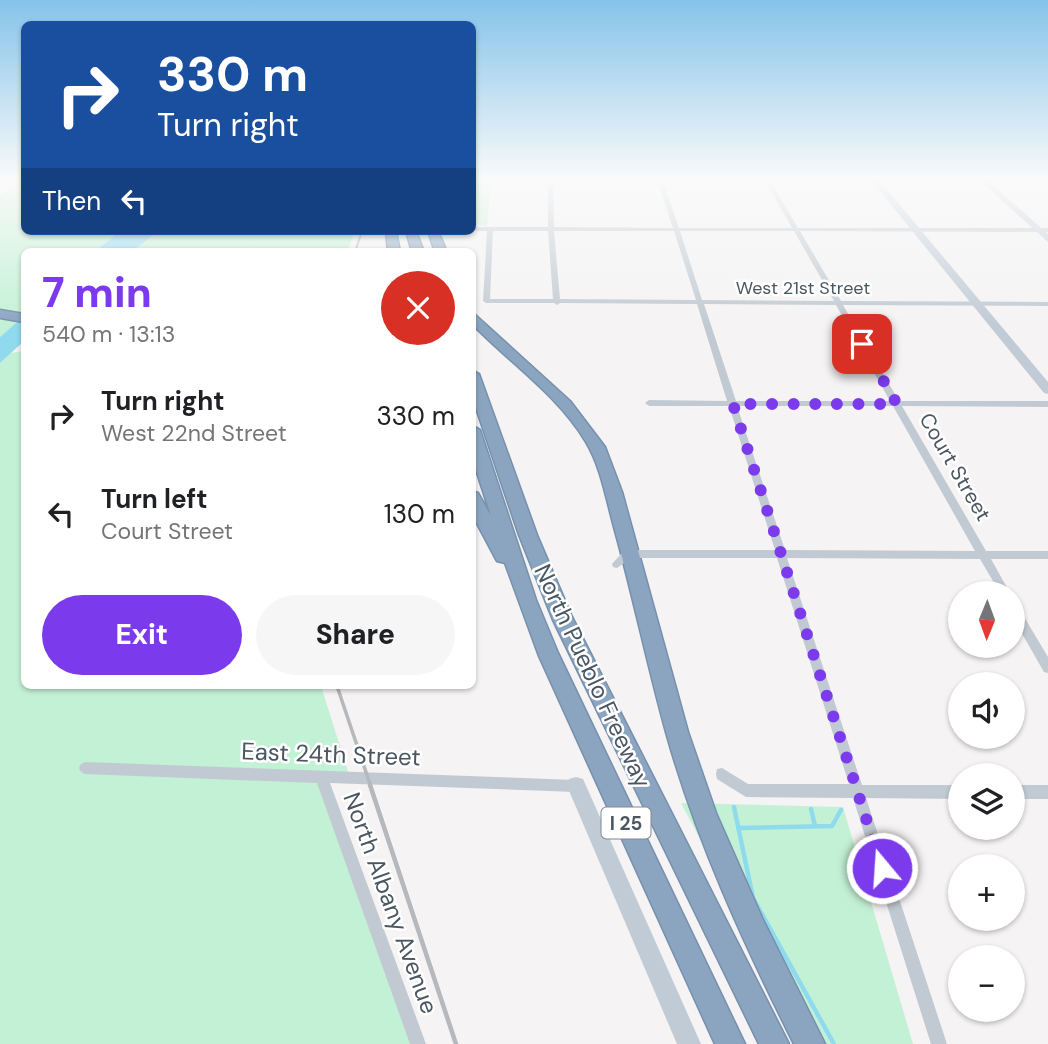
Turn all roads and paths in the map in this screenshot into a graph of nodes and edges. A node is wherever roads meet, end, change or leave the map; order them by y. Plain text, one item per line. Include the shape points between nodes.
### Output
1 (476, 229) edge
2 (490, 229) junction
3 (551, 229) junction
4 (676, 229) junction
5 (1038, 229) junction
6 (797, 230) junction
7 (917, 230) junction
8 (1048, 230) edge
9 (1048, 239) edge
10 (557, 303) junction
11 (701, 303) junction
12 (839, 304) junction
13 (979, 304) junction
14 (1048, 304) edge
15 (479, 309) edge
16 (2, 317) edge
17 (21, 318) edge
18 (21, 324) edge
19 (476, 385) edge
20 (1048, 390) edge
21 (649, 403) dead end
22 (733, 404) junction
23 (897, 404) junction
24 (1048, 404) edge
25 (476, 443) edge
26 (476, 505) edge
27 (780, 554) junction
28 (982, 554) junction
29 (1048, 555) edge
30 (625, 559) junction
31 (998, 581) edge
32 (526, 600) junction
33 (1026, 630) edge
34 (1048, 668) edge
35 (85, 768) dead end
36 (722, 774) dead end
37 (322, 778) junction
38 (576, 786) joint
39 (858, 792) junction
40 (948, 792) edge
41 (1025, 792) edge
42 (1048, 792) edge
43 (418, 1044) edge
44 (689, 1044) edge
45 (730, 1044) edge
46 (774, 1044) edge
47 (810, 1044) edge
48 (939, 1044) edge

1 - 2 street
2 - 3 street
2 - 15 street
3 - 4 street
3 - 10 street
4 - 6 street
4 - 11 street
5 - 7 street
5 - 8 street
5 - 9 street
6 - 7 street
6 - 12 street, Court Street
7 - 13 street
10 - 11 street, West 21st Street
10 - 15 street, West 21st Street
11 - 12 street, West 21st Street
11 - 22 street
12 - 13 street, West 21st Street
12 - 23 street, Court Street
13 - 14 street, West 21st Street
13 - 20 street
15 - 30 highway via 592,438 604,463
16 - 17 highway
16 - 18 highway
19 - 46 highway, North Pueblo Freeway / I 25 via 563,620
21 - 22 street
22 - 23 street
22 - 27 street
23 - 24 street
23 - 28 street, Court Street
25 - 32 highway, North Pueblo Freeway / I 25
26 - 32 highway
27 - 28 street
27 - 30 street
27 - 39 street
28 - 29 street
28 - 31 street, Court Street
30 - 47 highway via 716,849
32 - 45 highway, North Pueblo Freeway / I 25
33 - 34 street
35 - 37 street, East 24th Street
36 - 39 street via 746,790
37 - 38 street, East 24th Street
37 - 43 street, North Albany Avenue
38 - 44 street
39 - 40 street
39 - 48 street
41 - 42 street

